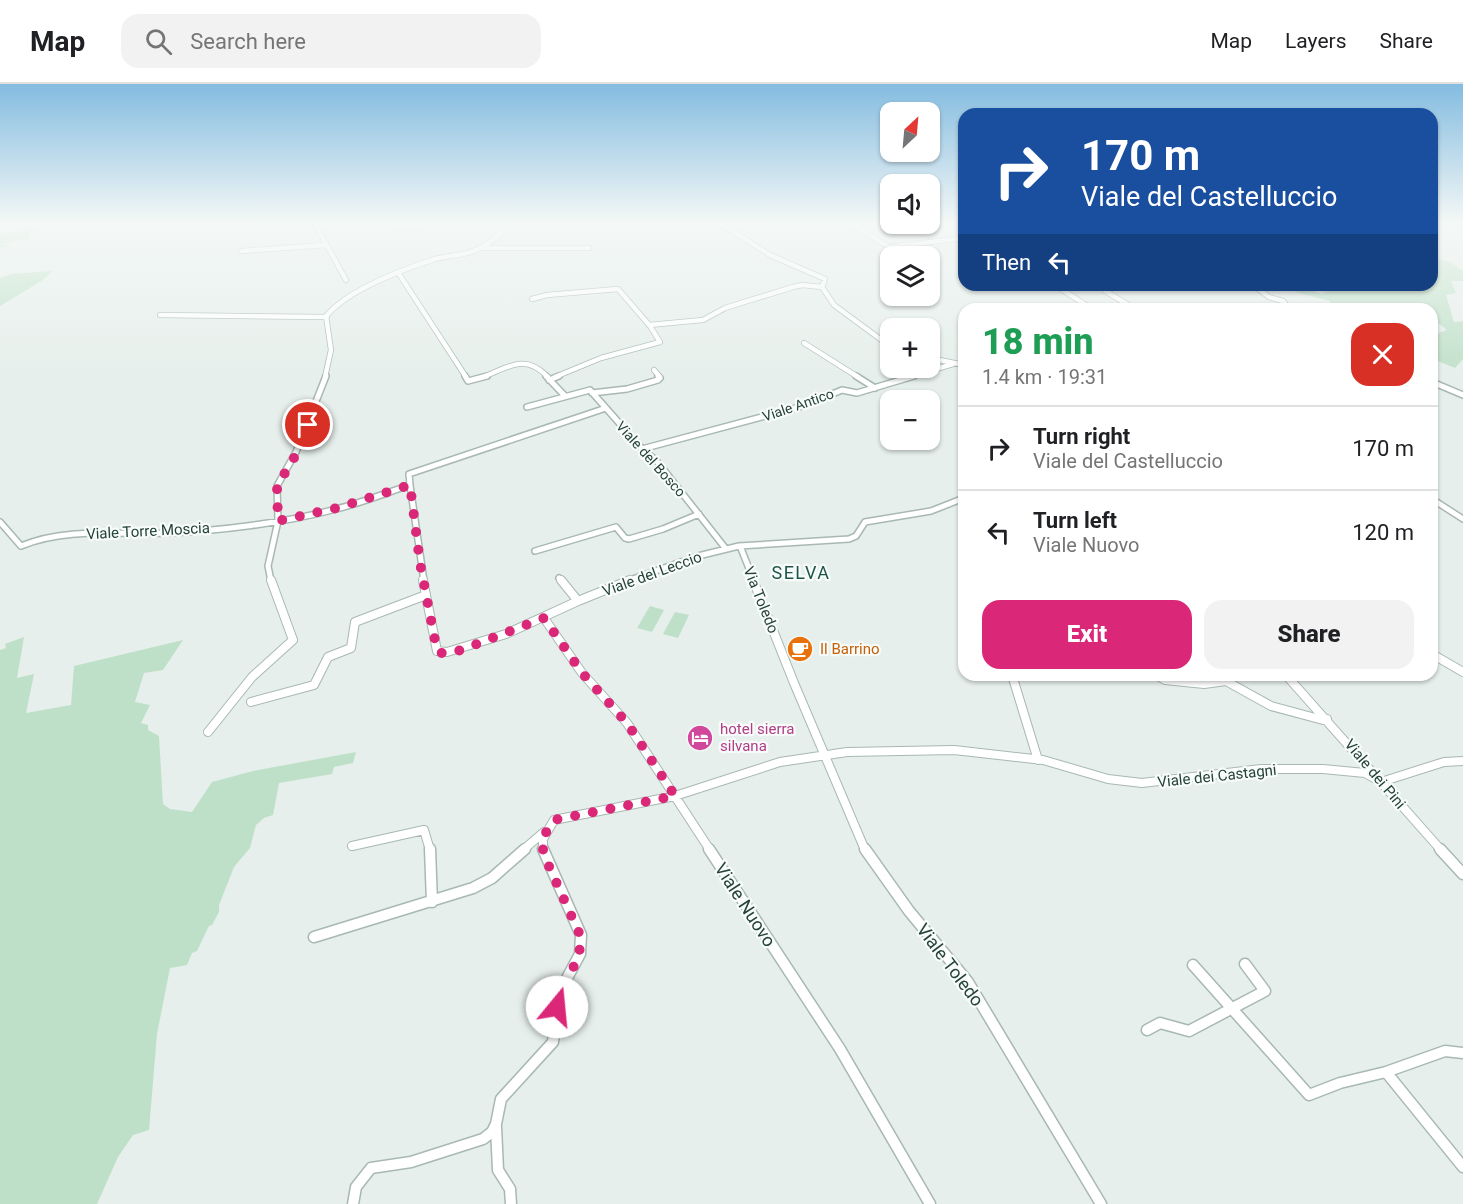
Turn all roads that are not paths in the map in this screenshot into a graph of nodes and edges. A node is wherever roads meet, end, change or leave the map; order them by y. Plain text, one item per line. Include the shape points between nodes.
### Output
1 (343, 274) edge
2 (399, 274) joint
3 (814, 274) edge
4 (346, 280) dead end
5 (822, 287) junction
6 (1064, 291) edge
7 (1105, 291) edge
8 (1261, 291) edge
9 (532, 299) dead end
10 (1083, 303) edge
11 (1125, 303) edge
12 (1285, 303) edge
13 (160, 315) dead end
14 (327, 317) junction
15 (649, 325) junction
16 (880, 339) edge
17 (804, 343) dead end
18 (940, 361) edge
19 (953, 364) junction
20 (958, 365) edge
21 (654, 370) dead end
22 (549, 380) junction
23 (1438, 385) edge
24 (875, 388) junction
25 (592, 393) junction
26 (1463, 395) edge
27 (565, 396) junction
28 (528, 408) dead end
29 (606, 408) junction
30 (642, 449) junction
31 (410, 485) junction
32 (958, 500) edge
33 (1438, 503) edge
34 (699, 514) junction
35 (1463, 519) edge
36 (278, 521) junction
37 (0, 522) edge
38 (740, 546) junction
39 (726, 549) junction
40 (535, 551) dead end
41 (559, 578) dead end
42 (426, 595) junction
43 (578, 601) junction
44 (544, 618) junction
45 (1438, 657) edge
46 (1463, 672) edge
47 (1014, 681) edge
48 (1165, 681) edge
49 (1226, 681) edge
50 (1226, 681) edge
51 (1292, 681) edge
52 (250, 702) dead end
53 (1327, 719) junction
54 (208, 732) dead end
55 (826, 754) junction
56 (1038, 760) junction
57 (1463, 760) edge
58 (1382, 782) junction
59 (675, 796) junction
60 (546, 831) junction
61 (352, 846) dead end
62 (1463, 874) edge
63 (432, 902) junction
64 (314, 937) dead end
65 (1245, 964) dead end
66 (1193, 965) dead end
67 (1232, 1008) junction
68 (1147, 1030) dead end
69 (1463, 1053) edge
70 (1386, 1072) junction
71 (496, 1124) junction
72 (1463, 1167) edge
73 (354, 1204) edge
74 (511, 1204) edge
75 (930, 1204) edge
76 (1101, 1204) edge

1 - 4 street
2 - 14 street via 339,302
2 - 22 street via 468,381 530,364 536,365
3 - 5 street via 826,280
5 - 15 street via 793,287 725,308 703,320
5 - 16 street via 834,305
6 - 10 street
7 - 11 street
8 - 12 street
9 - 15 street via 618,289
13 - 14 street
14 - 36 street via 331,362 297,453 277,486
15 - 22 street via 660,342 602,358
17 - 24 street
18 - 19 street
19 - 20 street
19 - 24 street, Viale Antico
21 - 25 street via 658,380
22 - 27 street
23 - 26 street
24 - 30 street, Viale Antico via 857,393 842,390 803,406
25 - 27 street via 587,390
25 - 29 street, Viale del Bosco
27 - 28 street
29 - 30 street, Viale del Bosco
29 - 31 street, Viale Torre Moscia via 409,474
30 - 34 street, Viale del Bosco via 656,460
31 - 36 street, Viale Torre Moscia
31 - 42 street
32 - 38 street, Viale del Leccio via 931,511 865,522 856,536 849,539
33 - 35 street
34 - 39 street, Viale del Bosco
34 - 40 street via 629,539 616,527
36 - 37 street, Viale Torre Moscia via 165,533 105,532 40,538 21,546
36 - 54 street via 268,574 293,640 252,677
38 - 39 street, Viale del Leccio
38 - 55 street, Via Toledo
39 - 43 street, Viale del Leccio
41 - 43 street
42 - 44 street, Viale del Leccio via 437,651 441,654
42 - 52 street via 355,622 351,648 328,657 314,686
43 - 44 street, Viale del Leccio
44 - 59 street, Viale Nuovo via 582,673 627,723
45 - 46 street
47 - 56 street
48 - 50 street
49 - 53 street via 1271,706
51 - 53 street, Viale dei Pini
53 - 58 street, Viale dei Pini
55 - 56 street, Viale dei Castagni via 954,750
55 - 59 street, Viale dei Castagni via 780,762
55 - 76 street, Viale Toledo via 865,850 968,982
56 - 58 street, Viale dei Castagni via 1108,779 1142,783 1261,769 1365,773
57 - 58 street via 1444,762
58 - 62 street, Viale dei Pini
59 - 60 street, Viale dei Castagni via 554,820
59 - 75 street, Viale Nuovo via 840,1049
60 - 63 street, Viale dei Castagni via 492,878
60 - 71 street via 543,853 582,945 559,993 553,1042 501,1099
61 - 63 street via 424,830 430,849
63 - 64 street, Viale dei Castagni
65 - 67 street via 1265,991
66 - 67 street
67 - 68 street via 1190,1031 1160,1023
67 - 70 street via 1310,1095
69 - 70 street via 1444,1051
70 - 72 street
71 - 73 street via 483,1139 411,1162 370,1168 356,1187
71 - 74 street via 500,1175 508,1184

